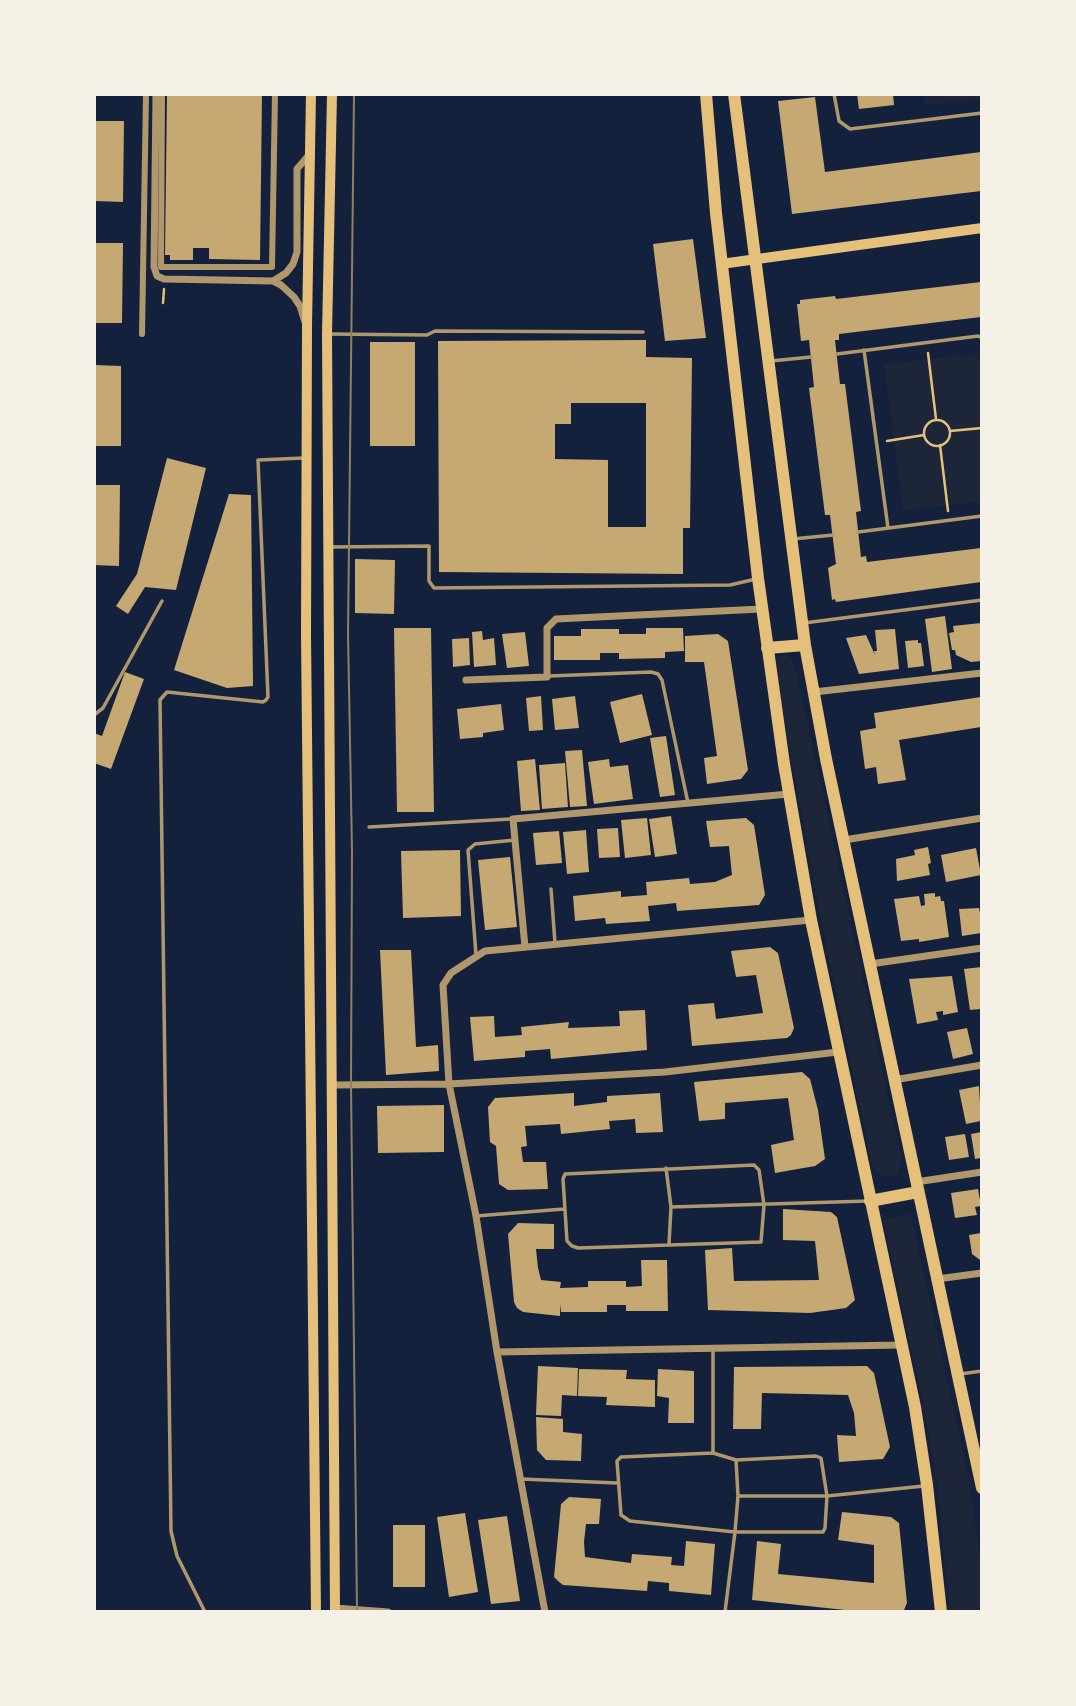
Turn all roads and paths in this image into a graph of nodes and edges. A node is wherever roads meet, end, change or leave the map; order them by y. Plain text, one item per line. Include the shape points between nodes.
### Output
1 (146, 94) edge
2 (156, 94) edge
3 (162, 94) edge
4 (275, 94) edge
5 (312, 94) edge
6 (332, 94) edge
7 (706, 94) edge
8 (734, 94) edge
9 (834, 94) edge
10 (982, 113) edge
11 (310, 154) junction
12 (161, 223) junction
13 (144, 224) junction
14 (982, 228) edge
15 (754, 260) junction
16 (721, 264) junction
17 (273, 281) junction
18 (307, 326) junction
19 (643, 332) dead end
20 (142, 334) dead end
21 (327, 334) junction
22 (982, 338) edge
23 (926, 342) junction
24 (864, 350) junction
25 (837, 354) dead end
26 (811, 357) dead end
27 (768, 362) junction
28 (936, 420) junction
29 (982, 428) edge
30 (950, 431) junction
31 (924, 435) junction
32 (877, 442) junction
33 (940, 445) junction
34 (307, 458) junction
35 (328, 459) junction
36 (982, 516) edge
37 (949, 520) junction
38 (888, 528) junction
39 (858, 532) dead end
40 (833, 535) dead end
41 (791, 539) junction
42 (328, 547) junction
43 (758, 579) junction
44 (982, 600) edge
45 (162, 601) dead end
46 (761, 608) junction
47 (802, 623) junction
48 (805, 645) junction
49 (767, 648) junction
50 (982, 673) edge
51 (547, 677) junction
52 (466, 680) dead end
53 (814, 692) junction
54 (94, 715) edge
55 (789, 794) junction
56 (688, 803) junction
57 (982, 818) edge
58 (513, 819) junction
59 (369, 827) dead end
60 (515, 840) junction
61 (844, 840) junction
62 (551, 889) dead end
63 (811, 920) junction
64 (555, 945) junction
65 (525, 947) junction
66 (982, 948) edge
67 (476, 956) junction
68 (870, 964) junction
69 (838, 1052) junction
70 (982, 1065) edge
71 (894, 1080) junction
72 (449, 1084) junction
73 (332, 1085) junction
74 (310, 1086) junction
75 (666, 1168) junction
76 (982, 1172) edge
77 (917, 1187) junction
78 (870, 1201) junction
79 (764, 1205) junction
80 (671, 1207) junction
81 (564, 1209) junction
82 (476, 1216) junction
83 (669, 1244) junction
84 (982, 1273) edge
85 (937, 1279) junction
86 (901, 1345) junction
87 (713, 1348) junction
88 (497, 1352) junction
89 (982, 1371) edge
90 (958, 1374) junction
91 (713, 1453) junction
92 (736, 1460) junction
93 (521, 1479) junction
94 (617, 1483) junction
95 (928, 1485) junction
96 (982, 1489) edge
97 (738, 1496) junction
98 (827, 1496) junction
99 (735, 1532) junction
100 (316, 1610) edge
101 (335, 1610) edge
102 (372, 1611) edge
103 (205, 1612) edge
104 (388, 1612) edge
105 (545, 1612) edge
106 (725, 1612) edge
107 (941, 1612) edge

1 - 13 street
2 - 17 street via 156,276
3 - 12 street
4 - 12 street via 272,267 161,267
5 - 11 main road
6 - 21 main road
7 - 16 main road
8 - 15 main road
9 - 10 lane via 839,121 850,129
11 - 17 street via 297,169 297,252 286,273
11 - 18 main road
12 - 13 street
13 - 20 street
14 - 15 main road
15 - 16 main road
15 - 27 main road
16 - 43 main road
17 - 18 street via 300,306
18 - 34 main road
19 - 21 lane
21 - 35 main road
22 - 23 lane
23 - 24 lane
23 - 28 path
24 - 25 lane
24 - 32 lane
26 - 27 lane
27 - 41 main road
28 - 30 path
28 - 31 path via 928,423
29 - 30 path
30 - 33 path
31 - 32 path
31 - 33 path via 928,442
32 - 38 lane
33 - 37 path
34 - 35 main road
34 - 74 main road
34 - 103 lane via 258,460 266,700 167,692 160,700 171,1531 177,1556
35 - 42 main road
36 - 37 lane
37 - 38 lane
38 - 39 lane
40 - 41 lane
41 - 47 main road
42 - 43 lane via 429,546 429,581 434,588 730,585
42 - 73 main road
43 - 46 main road
44 - 47 lane
45 - 54 lane via 103,708
46 - 49 main road
46 - 51 street via 556,619 547,628
47 - 48 main road
48 - 49 main road
48 - 53 main road
49 - 55 main road
50 - 53 street
51 - 52 street
51 - 56 lane via 658,674
53 - 61 main road
55 - 56 street
55 - 63 main road
56 - 58 street
57 - 61 street
58 - 59 lane
58 - 60 street
60 - 65 street
60 - 67 lane via 475,844 468,850
61 - 68 main road
62 - 64 lane
63 - 64 street
63 - 69 main road
64 - 65 street
65 - 67 street
66 - 68 street
67 - 72 street via 451,973 443,985
68 - 71 main road
69 - 72 street via 665,1072
69 - 78 main road
70 - 71 street
71 - 77 main road
72 - 73 street
72 - 82 street
73 - 74 main road
73 - 101 main road
74 - 100 main road
75 - 79 lane via 754,1165 759,1170
75 - 80 lane
75 - 81 lane via 565,1174
76 - 77 street
77 - 78 main road
77 - 85 main road
78 - 79 lane
78 - 86 main road
79 - 80 lane
79 - 83 lane via 761,1242
80 - 83 lane
81 - 82 lane
81 - 83 lane via 567,1241 572,1247
82 - 88 street
84 - 85 street
85 - 90 main road
86 - 87 street
86 - 95 main road
87 - 88 street
87 - 91 lane
88 - 93 street
89 - 90 lane
90 - 96 main road
91 - 92 lane
91 - 94 lane via 621,1457
92 - 97 lane
92 - 98 lane via 816,1456 821,1458
93 - 94 lane
93 - 105 street
94 - 99 lane via 625,1519
95 - 98 lane
95 - 107 main road
97 - 98 lane
97 - 99 lane
98 - 99 lane via 823,1532
99 - 106 lane
100 - 101 main road
101 - 102 street
102 - 104 street

